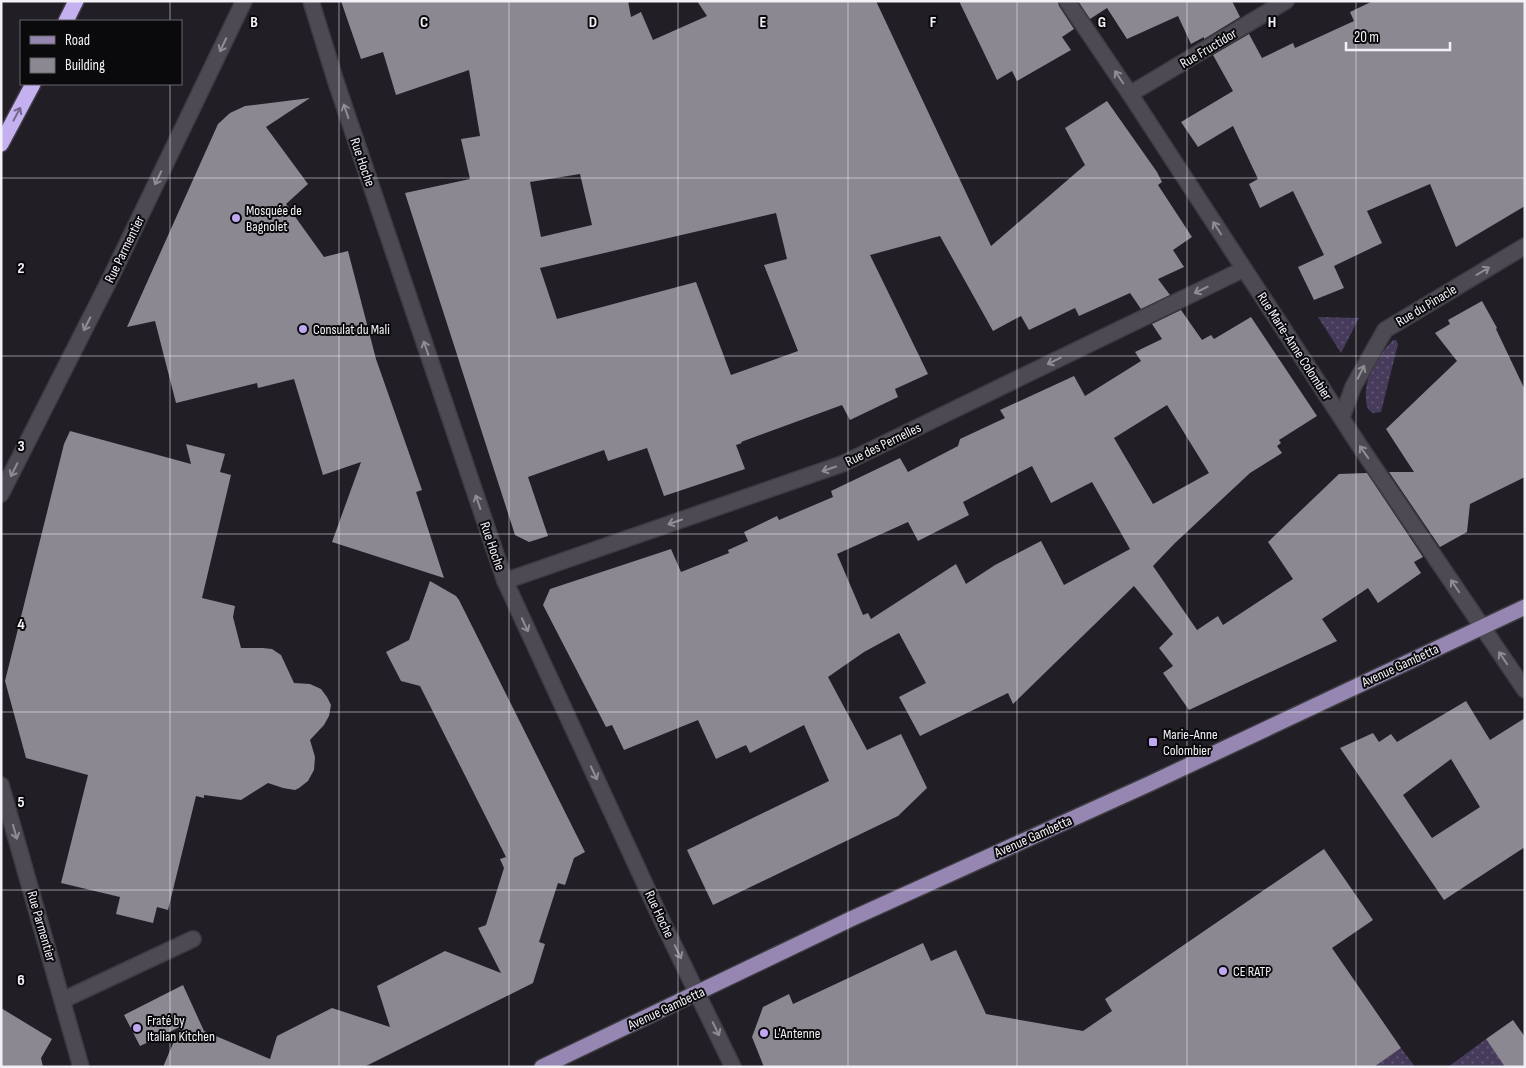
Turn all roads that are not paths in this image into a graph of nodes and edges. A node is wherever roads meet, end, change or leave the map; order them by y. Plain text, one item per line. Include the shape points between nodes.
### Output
1 (76, 1) edge
2 (244, 1) edge
3 (311, 1) edge
4 (1067, 1) edge
5 (1286, 1) edge
6 (66, 20) edge
7 (32, 85) edge
8 (1130, 94) junction
9 (1, 144) edge
10 (1525, 246) edge
11 (1244, 269) junction
12 (1342, 417) junction
13 (1, 494) edge
14 (505, 581) junction
15 (1525, 607) edge
16 (1482, 627) junction
17 (1525, 690) edge
18 (2, 787) edge
19 (193, 939) dead end
20 (698, 992) junction
21 (63, 1000) junction
22 (82, 1067) edge
23 (542, 1067) edge
24 (733, 1067) edge

1 - 6 highway
2 -> 13 street, Rue Parmentier via 110,279
14 -> 3 street, Rue Hoche
8 -> 4 street, Rue Marie-Anne Colombier
5 - 8 street, Rue Fructidor
9 -> 7 highway
11 -> 8 street, Rue Marie-Anne Colombier
12 -> 10 street, Rue du Pinacle via 1353,387 1385,330
11 - 12 street, Rue Marie-Anne Colombier
11 -> 14 street, Rue des Pernelles via 842,464
16 -> 12 street, Rue Marie-Anne Colombier
14 -> 20 street, Rue Hoche
15 - 16 main road, Avenue Gambetta
17 -> 16 street, Rue Marie-Anne Colombier
16 - 20 main road, Avenue Gambetta
18 -> 21 street, Rue Parmentier
19 - 21 street
20 - 23 main road, Avenue Gambetta
20 -> 24 street, Rue Hoche
21 - 22 street, Rue Parmentier

